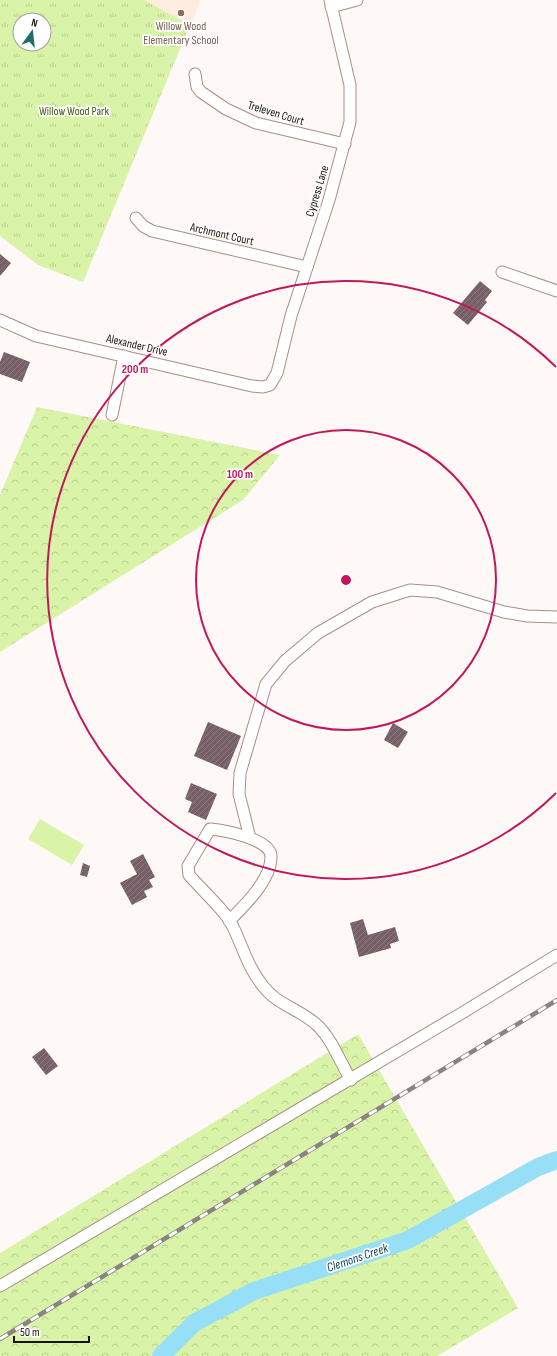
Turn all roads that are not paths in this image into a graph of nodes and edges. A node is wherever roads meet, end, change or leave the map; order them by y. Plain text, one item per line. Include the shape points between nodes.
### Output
1 (357, 0) edge
2 (331, 3) edge
3 (195, 74) dead end
4 (345, 144) junction
5 (136, 218) dead end
6 (307, 267) junction
7 (502, 272) dead end
8 (557, 291) edge
9 (0, 321) edge
10 (124, 356) junction
11 (270, 385) joint
12 (112, 415) dead end
13 (557, 616) edge
14 (250, 838) junction
15 (229, 921) junction
16 (557, 955) edge
17 (351, 1080) junction
18 (0, 1286) edge

1 - 2 street
2 - 4 street, Cypress Lane via 350,85 350,122
3 - 4 street, Treleven Court via 197,87 201,92 242,117 270,127
4 - 6 street, Cypress Lane
5 - 6 street, Archmont Court via 152,231
6 - 11 street, Cypress Lane via 277,373
7 - 8 street
9 - 10 street, Alexander Drive via 36,336
10 - 11 street, Alexander Drive via 252,386 263,388
10 - 12 street
13 - 14 street via 527,616 504,612 437,592 410,590 372,602 318,632 285,661 266,684 240,773 239,794
14 - 15 street via 268,849 272,856 269,870 251,899
14 - 15 street via 210,829 188,866 189,875
15 - 17 street via 251,971 264,988 317,1025
16 - 17 street
17 - 18 street

